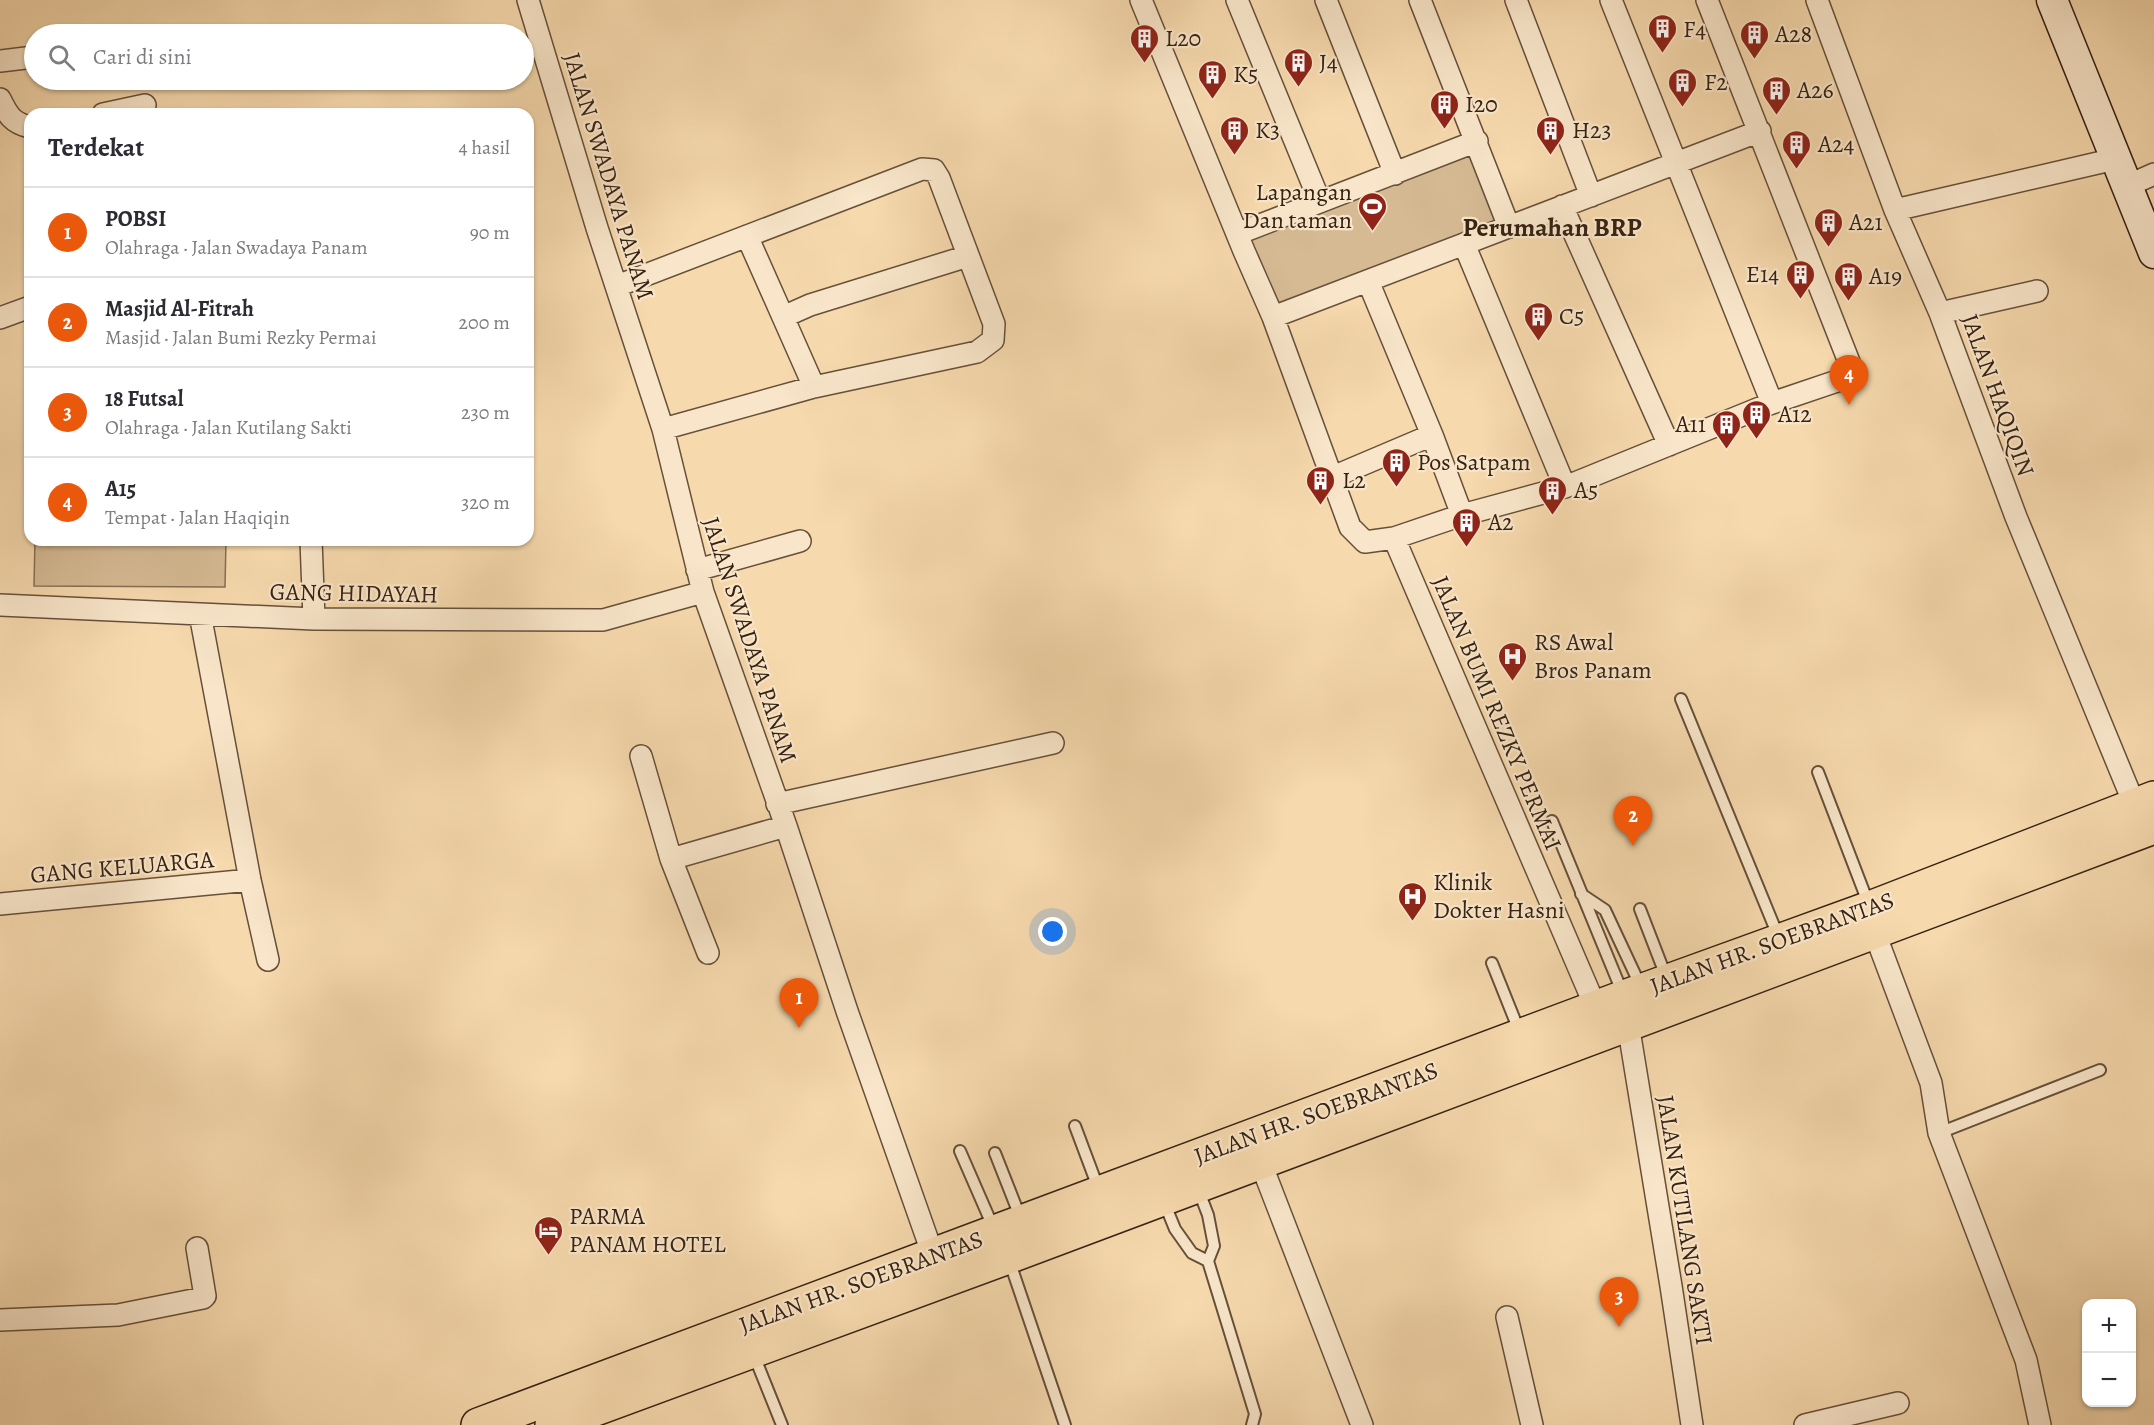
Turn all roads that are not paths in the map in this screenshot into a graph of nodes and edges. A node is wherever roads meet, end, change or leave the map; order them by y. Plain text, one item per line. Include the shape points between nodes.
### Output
1 (528, 0) edge
2 (1141, 0) edge
3 (1237, 0) edge
4 (1326, 0) edge
5 (1420, 0) edge
6 (1515, 0) edge
7 (1611, 0) edge
8 (1707, 0) edge
9 (1817, 0) edge
10 (2052, 0) edge
11 (24, 58) edge
12 (0, 61) edge
13 (0, 99) edge
14 (145, 105) dead end
15 (131, 108) edge
16 (24, 126) edge
17 (1760, 131) junction
18 (1477, 141) junction
19 (1677, 162) junction
20 (2121, 173) junction
21 (1395, 174) junction
22 (2154, 174) edge
23 (1591, 196) junction
24 (1320, 202) junction
25 (1562, 206) junction
26 (1895, 210) junction
27 (1509, 227) junction
28 (1237, 234) junction
29 (747, 236) junction
30 (1464, 244) junction
31 (2154, 253) edge
32 (968, 256) junction
33 (1368, 281) junction
34 (617, 286) junction
35 (2037, 291) dead end
36 (24, 309) edge
37 (1940, 313) junction
38 (783, 317) junction
39 (1273, 317) junction
40 (0, 318) edge
41 (814, 387) junction
42 (1772, 404) junction
43 (663, 429) junction
44 (1432, 435) junction
45 (1669, 445) junction
46 (1333, 477) junction
47 (1565, 488) junction
48 (1462, 515) junction
49 (1394, 538) junction
50 (800, 541) dead end
51 (311, 546) edge
52 (697, 570) junction
53 (703, 592) junction
54 (0, 605) edge
55 (200, 614) junction
56 (314, 619) junction
57 (1681, 699) dead end
58 (1053, 743) dead end
59 (641, 756) dead end
60 (1818, 772) dead end
61 (777, 804) junction
62 (2148, 810) edge
63 (1552, 821) dead end
64 (786, 826) junction
65 (671, 859) junction
66 (250, 880) junction
67 (1581, 894) junction
68 (0, 904) edge
69 (1640, 909) dead end
70 (1872, 920) junction
71 (1780, 941) junction
72 (708, 953) dead end
73 (268, 960) dead end
74 (1492, 963) dead end
75 (1632, 1000) junction
76 (1521, 1036) junction
77 (2100, 1070) dead end
78 (1426, 1086) junction
79 (1075, 1126) dead end
80 (1939, 1133) junction
81 (960, 1151) dead end
82 (995, 1153) dead end
83 (1260, 1161) junction
84 (1197, 1186) junction
85 (1100, 1193) junction
86 (1162, 1199) junction
87 (1008, 1237) junction
88 (197, 1248) dead end
89 (933, 1255) junction
90 (1208, 1261) junction
91 (1507, 1317) dead end
92 (0, 1320) edge
93 (752, 1350) junction
94 (1898, 1403) dead end
95 (570, 1414) edge
96 (517, 1418) edge
97 (478, 1425) edge
98 (782, 1425) edge
99 (1065, 1425) edge
100 (1252, 1425) edge
101 (1362, 1425) edge
102 (1532, 1425) edge
103 (1692, 1425) edge
104 (1805, 1425) edge
105 (2040, 1425) edge

1 - 34 street, JALAN SWADAYA PANAM
2 - 28 street
3 - 24 street
4 - 21 street
5 - 18 street
6 - 23 street
7 - 19 street
8 - 17 street
9 - 26 street, JALAN HAQIQIN
10 - 20 main road
11 - 12 street
13 - 16 street via 7,113
14 - 15 street
17 - 19 street
17 - 42 street via 1853,372 1846,378
18 - 21 street
18 - 27 street
19 - 23 street
19 - 42 street
20 - 22 street
20 - 26 street
20 - 31 main road
21 - 24 street
23 - 25 street
24 - 28 street
25 - 27 street
25 - 45 street
26 - 37 street, JALAN HAQIQIN
27 - 30 street
28 - 39 street
29 - 32 street via 922,169 934,170
29 - 34 street
29 - 38 street
30 - 33 street
30 - 47 street
32 - 38 street
32 - 41 street via 994,324 993,340 977,352
33 - 39 street
33 - 44 street
34 - 43 street, JALAN SWADAYA PANAM
35 - 37 street
36 - 40 street
37 - 62 street, JALAN HAQIQIN via 2016,517
38 - 41 street
39 - 46 street
41 - 43 street
42 - 45 street
43 - 52 street, JALAN SWADAYA PANAM
44 - 46 street
44 - 48 street
45 - 47 street
46 - 49 street via 1350,527 1365,542
47 - 48 street
48 - 49 street
49 - 75 street, JALAN BUMI REZKY PERMAI
50 - 52 street
51 - 56 street
52 - 53 street, JALAN SWADAYA PANAM
53 - 56 street, GANG HIDAYAH via 603,620
53 - 61 street, JALAN SWADAYA PANAM
54 - 55 street, GANG HIDAYAH
55 - 56 street, GANG HIDAYAH
55 - 66 street
57 - 71 lane
58 - 61 street
59 - 65 street
60 - 70 lane
61 - 64 street, JALAN SWADAYA PANAM
62 - 70 main road, JALAN HR. SOEBRANTAS
63 - 67 lane
64 - 65 street
64 - 89 street, JALAN SWADAYA PANAM
65 - 72 street
66 - 68 street, GANG KELUARGA
66 - 73 street
67 - 75 lane
67 - 75 lane via 1605,910
69 - 75 lane
70 - 71 main road, JALAN HR. SOEBRANTAS
70 - 75 main road, JALAN HR. SOEBRANTAS
70 - 80 street via 1931,1083
71 - 75 main road, JALAN HR. SOEBRANTAS
74 - 76 lane
75 - 76 main road, JALAN HR. SOEBRANTAS
75 - 78 main road, JALAN HR. SOEBRANTAS
75 - 103 street, JALAN KUTILANG SAKTI
76 - 78 main road, JALAN HR. SOEBRANTAS
77 - 80 lane
78 - 83 main road, JALAN HR. SOEBRANTAS
78 - 85 main road, JALAN HR. SOEBRANTAS
79 - 85 lane
80 - 105 street via 2026,1360
81 - 87 lane
82 - 87 lane
83 - 84 main road, JALAN HR. SOEBRANTAS
83 - 101 street
84 - 86 main road, JALAN HR. SOEBRANTAS
84 - 90 lane via 1214,1246
85 - 87 main road, JALAN HR. SOEBRANTAS
86 - 87 main road, JALAN HR. SOEBRANTAS
86 - 90 lane via 1175,1229 1192,1253
87 - 89 main road, JALAN HR. SOEBRANTAS
87 - 93 main road, JALAN HR. SOEBRANTAS
87 - 99 lane
88 - 92 street via 205,1296 202,1298 118,1315
89 - 95 main road, JALAN HR. SOEBRANTAS
90 - 100 lane via 1255,1414
91 - 102 street
93 - 95 main road, JALAN HR. SOEBRANTAS
93 - 98 lane
94 - 104 street
95 - 96 main road, JALAN HR. SOEBRANTAS
96 - 97 main road, JALAN HR. SOEBRANTAS

